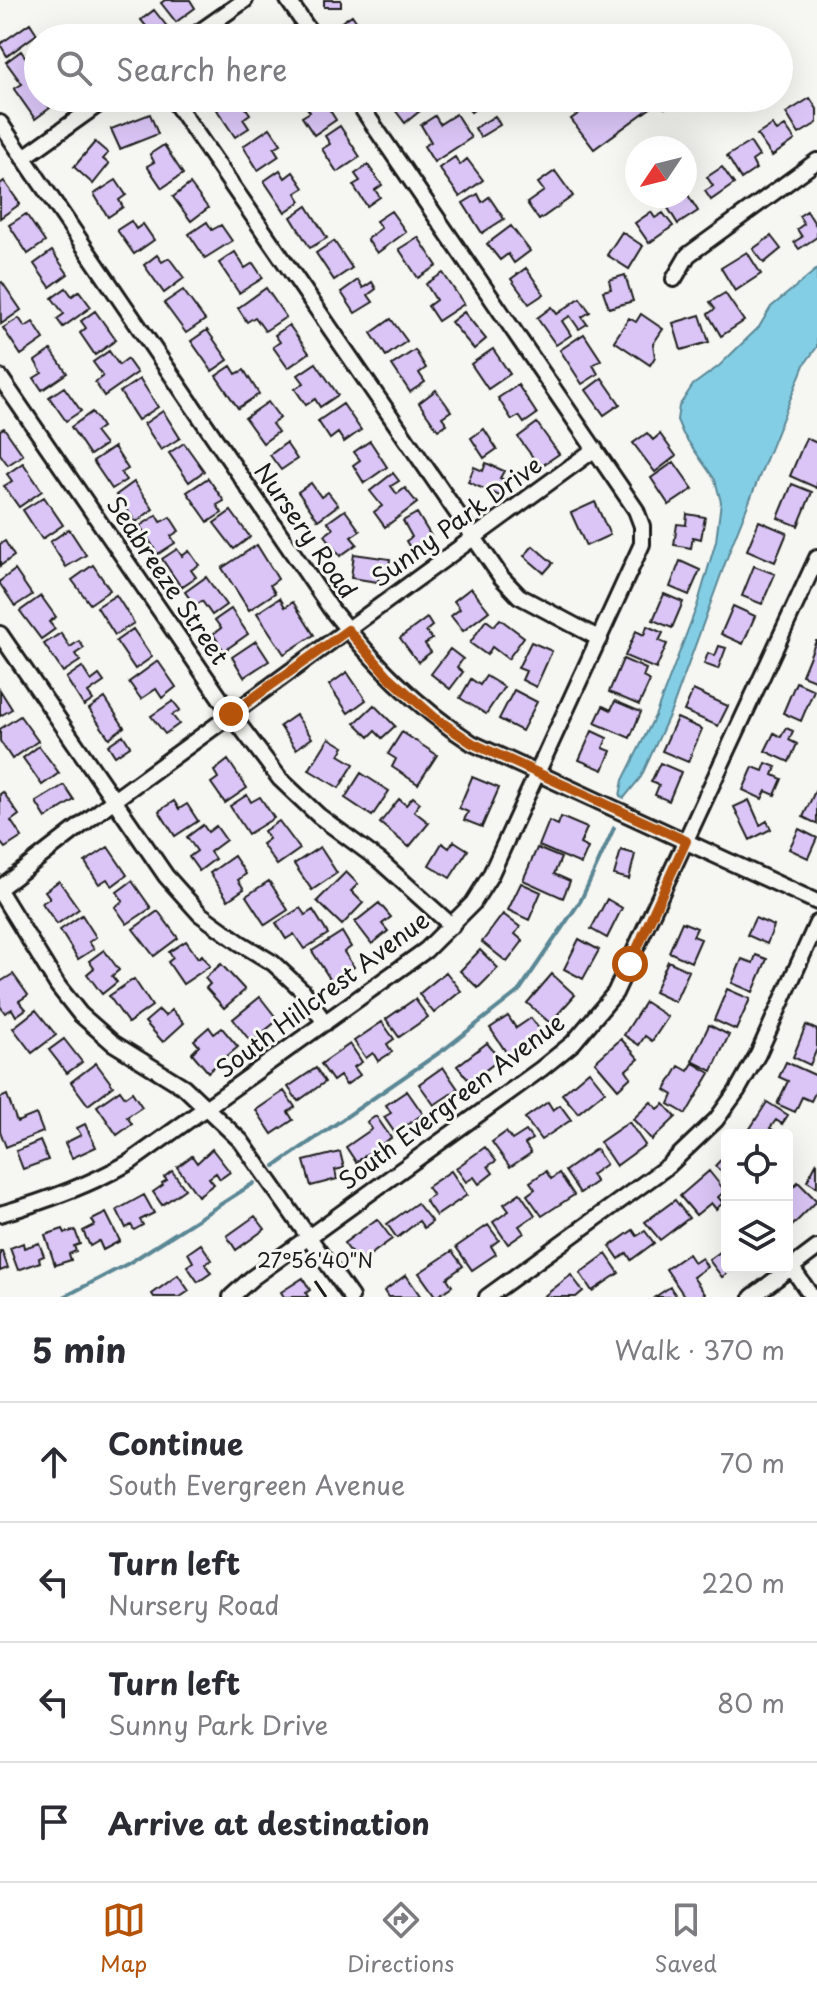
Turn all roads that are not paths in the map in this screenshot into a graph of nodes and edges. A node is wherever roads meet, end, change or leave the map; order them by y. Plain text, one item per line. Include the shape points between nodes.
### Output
1 (245, 0) edge
2 (288, 0) edge
3 (211, 24) edge
4 (304, 24) edge
5 (87, 112) edge
6 (182, 112) edge
7 (365, 112) edge
8 (0, 123) edge
9 (23, 158) junction
10 (817, 161) edge
11 (674, 279) dead end
12 (0, 377) edge
13 (595, 449) junction
14 (472, 536) junction
15 (817, 558) edge
16 (348, 630) junction
17 (0, 634) edge
18 (600, 639) junction
19 (231, 714) junction
20 (537, 774) junction
21 (114, 800) junction
22 (686, 841) junction
23 (0, 890) edge
24 (817, 902) edge
25 (817, 923) edge
26 (452, 926) junction
27 (325, 1023) junction
28 (208, 1108) junction
29 (0, 1214) edge
30 (309, 1236) junction
31 (817, 1248) edge
32 (793, 1267) edge
33 (793, 1269) edge
34 (785, 1273) edge
35 (231, 1297) edge
36 (351, 1297) edge
37 (487, 1297) edge
38 (752, 1297) edge
39 (812, 1297) edge

1 - 3 street
2 - 4 street
5 - 9 street
6 - 14 street
7 - 13 street, South Hillcrest Avenue
8 - 9 street, Nursery Road
9 - 16 street, Nursery Road
10 - 11 street via 688,255
12 - 19 street, Seabreeze Street
13 - 14 street, Sunny Park Drive
13 - 18 street, South Hillcrest Avenue via 642,526 642,544
14 - 16 street, Sunny Park Drive
14 - 18 street via 519,596
15 - 22 street, South Evergreen Avenue
16 - 19 street, Sunny Park Drive
16 - 20 street, Nursery Road via 435,718 472,743
17 - 21 street
18 - 20 street, South Hillcrest Avenue
19 - 21 street, Sunny Park Drive
19 - 26 street, Seabreeze Street via 280,779
20 - 22 street, Nursery Road
20 - 26 street, South Hillcrest Avenue via 490,876
21 - 23 street, Sunny Park Drive
21 - 27 street via 166,876 200,914 273,963 303,991
22 - 24 street, Nursery Road
22 - 30 street, South Evergreen Avenue via 615,993 573,1043
23 - 28 street via 80,1014
25 - 37 street via 758,1054 716,1120 668,1166
26 - 27 street, South Hillcrest Avenue
27 - 28 street, South Hillcrest Avenue
28 - 29 street, South Hillcrest Avenue via 99,1179
28 - 30 street via 241,1141
30 - 35 street, South Evergreen Avenue
30 - 36 street
31 - 32 street
33 - 39 street
34 - 38 street

